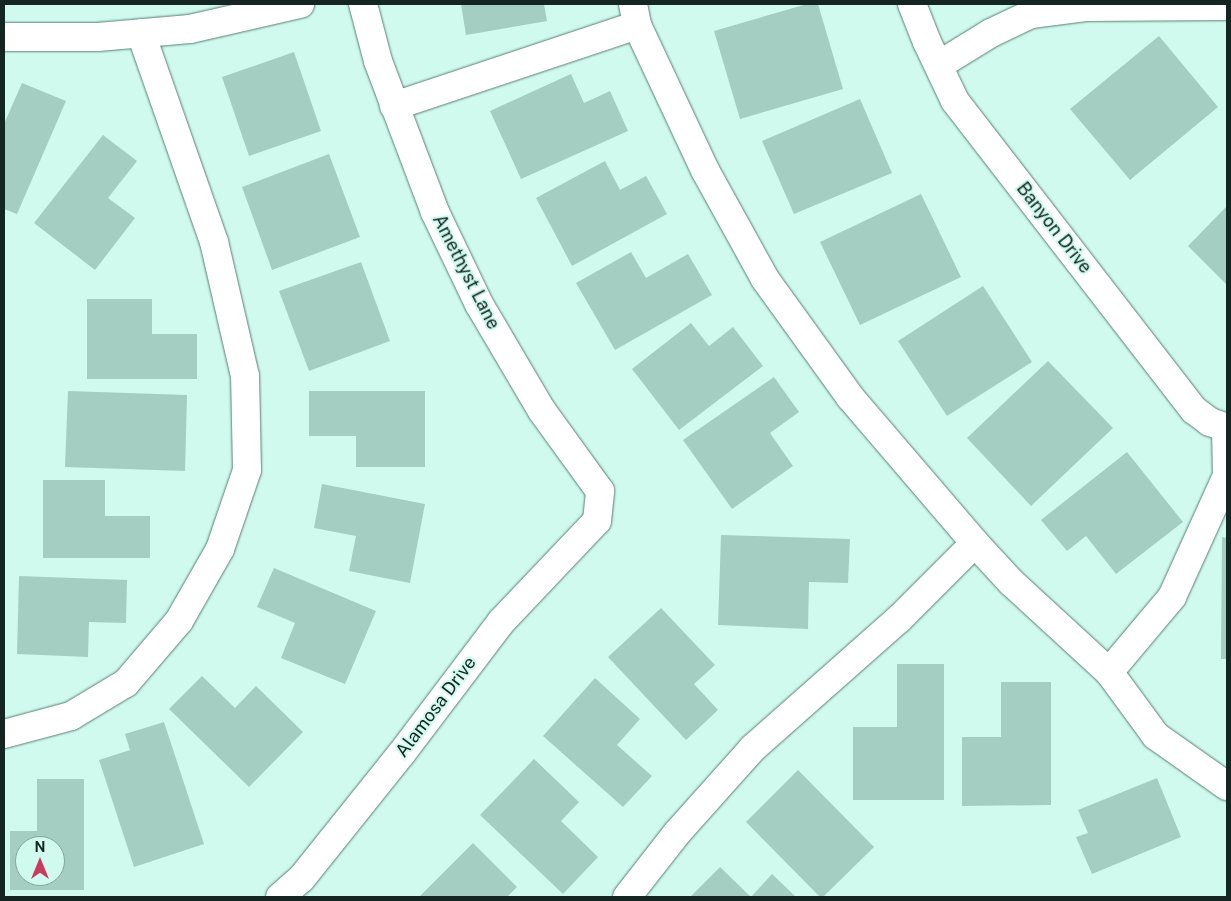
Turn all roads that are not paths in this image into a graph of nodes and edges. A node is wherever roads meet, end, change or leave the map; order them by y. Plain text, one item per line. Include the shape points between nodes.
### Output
1 (300, 4) edge
2 (363, 4) edge
3 (912, 4) edge
4 (1227, 6) edge
5 (635, 14) edge
6 (141, 34) junction
7 (4, 37) edge
8 (939, 65) junction
9 (394, 106) junction
10 (1227, 428) edge
11 (597, 521) joint
12 (974, 543) junction
13 (1110, 672) junction
14 (4, 734) edge
15 (1227, 786) edge
16 (280, 897) edge
17 (627, 897) edge

1 - 6 street via 190,29
2 - 9 street, Amethyst Lane
3 - 8 street, Banyon Drive
4 - 8 street via 1086,7 1030,14
5 - 9 street
5 - 12 street via 706,172 765,280 850,396
6 - 7 street
6 - 14 street via 214,242 245,376 247,470 220,549 184,613 126,683 72,716
8 - 10 street, Banyon Drive via 956,101 1194,410 1210,422
9 - 11 street, Amethyst Lane via 435,212 479,304 542,411 600,491
10 - 13 street via 1227,476 1172,597
11 - 16 street, Alamosa Drive via 501,622 307,872
12 - 13 street via 1011,582
12 - 17 street via 899,619 753,748 677,833
13 - 15 street via 1156,736

